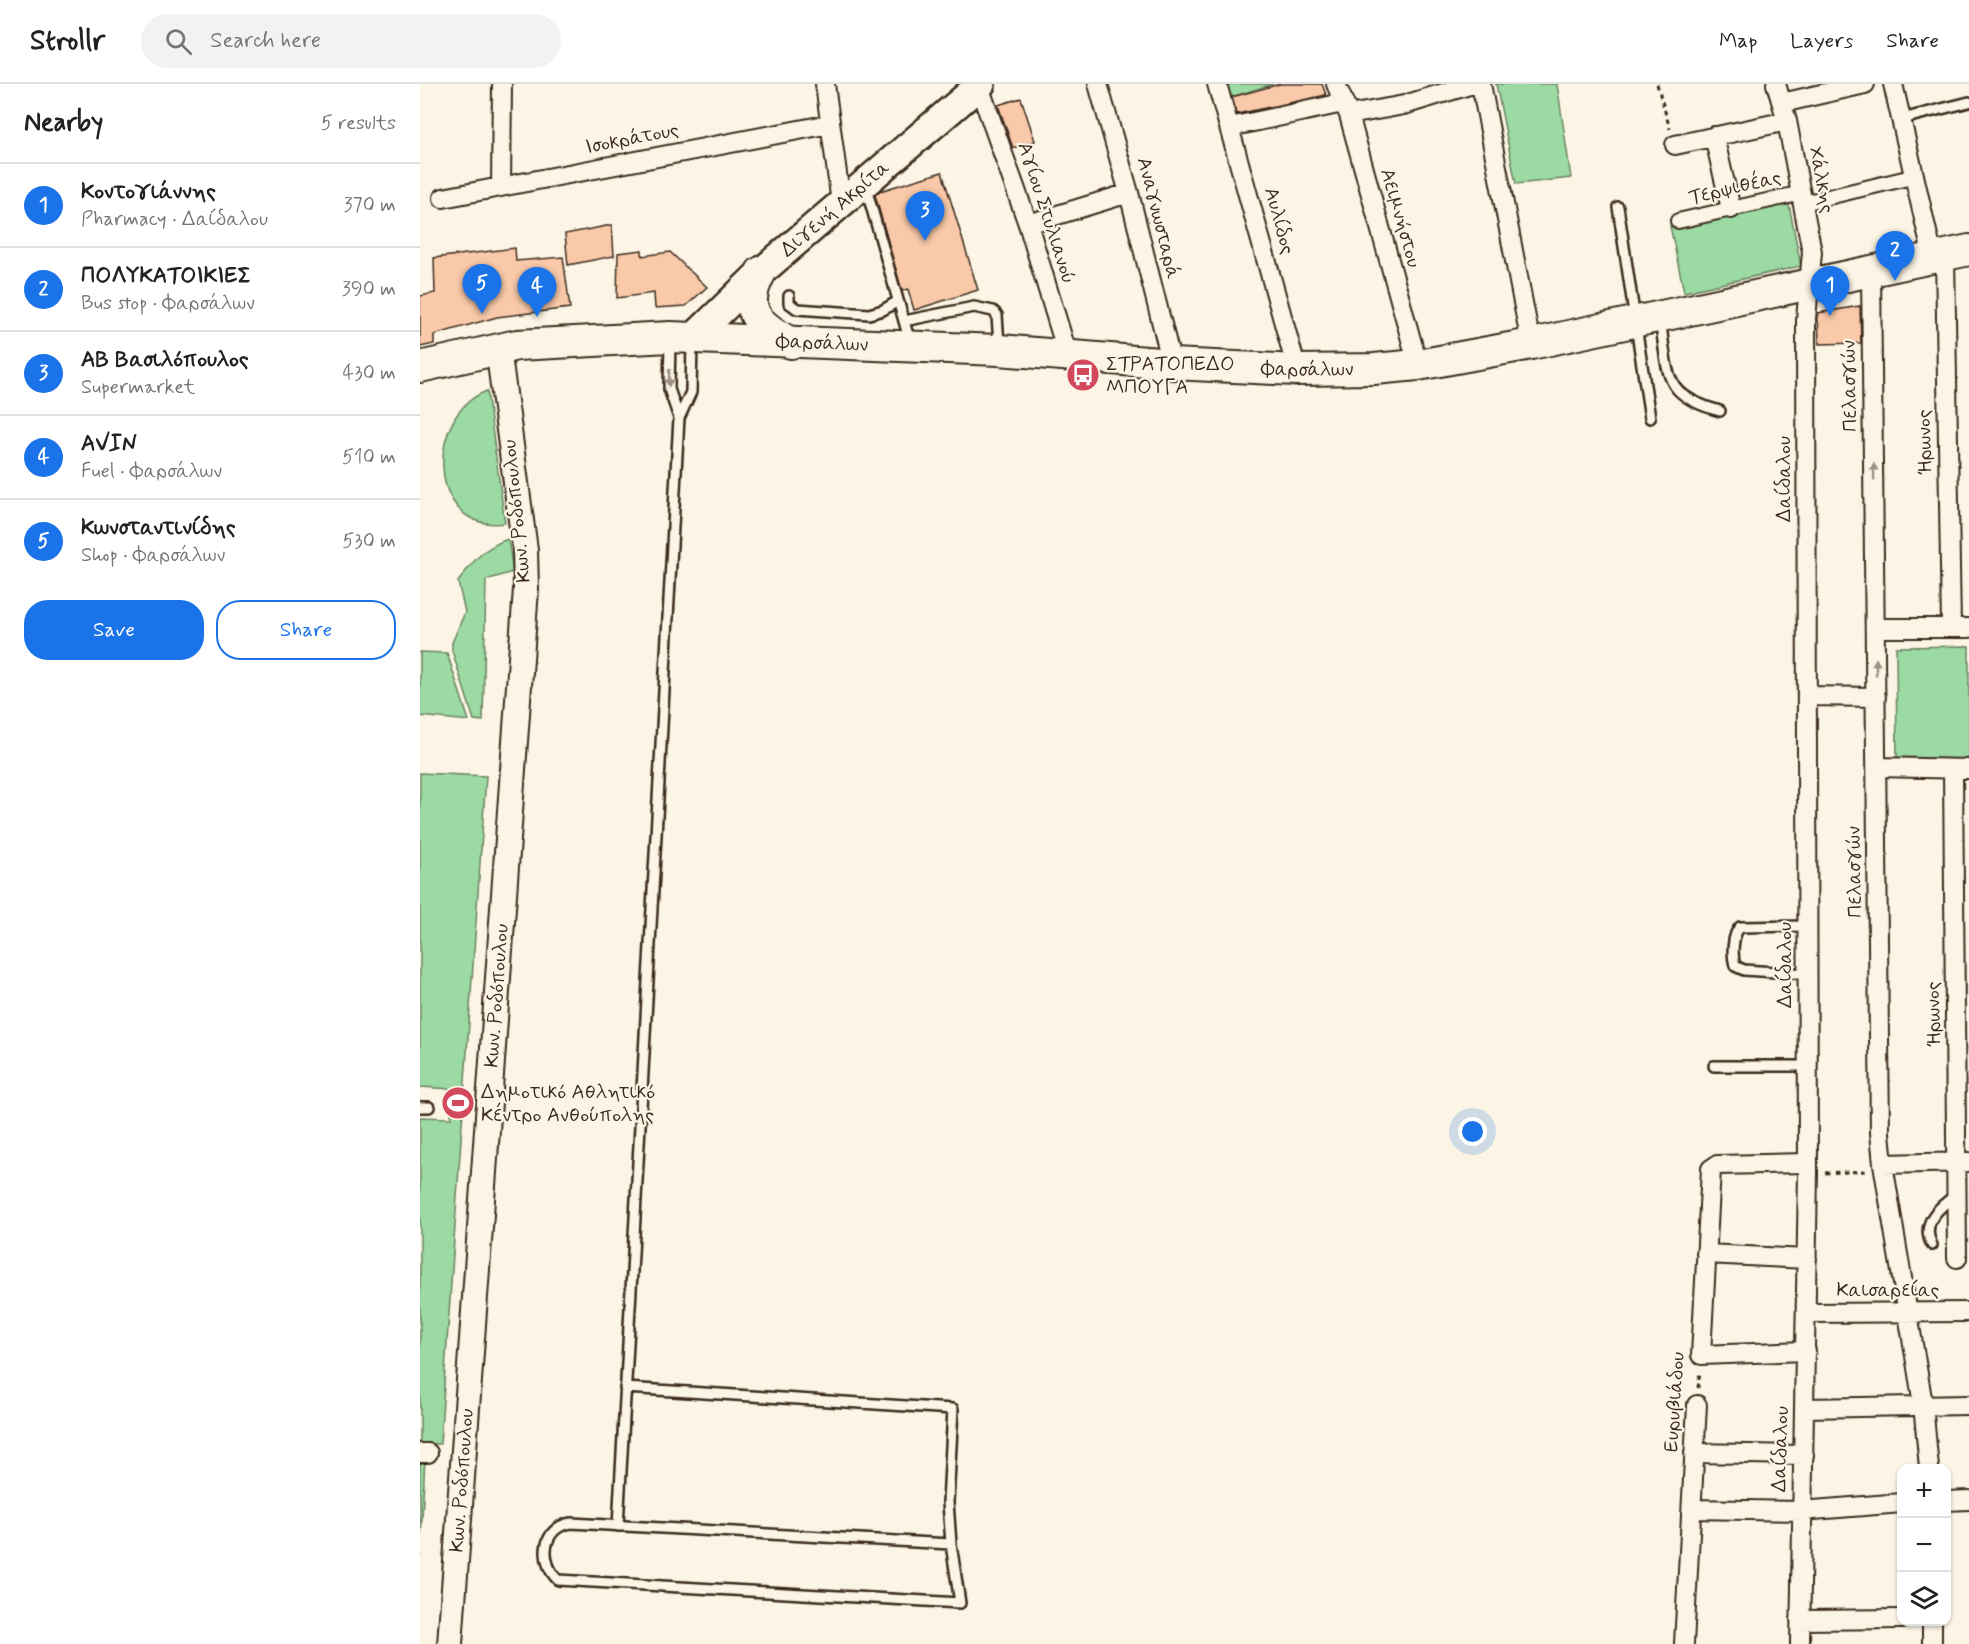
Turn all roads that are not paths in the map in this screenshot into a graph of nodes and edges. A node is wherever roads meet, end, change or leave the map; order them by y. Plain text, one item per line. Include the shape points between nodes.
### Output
1 (502, 84) edge
2 (825, 84) edge
3 (1098, 84) edge
4 (1217, 84) edge
5 (1336, 84) edge
6 (1473, 84) edge
7 (1480, 84) edge
8 (1776, 84) edge
9 (1865, 84) edge
10 (1893, 84) edge
11 (980, 85) edge
12 (1969, 102) edge
13 (1346, 109) junction
14 (1785, 112) junction
15 (1902, 119) junction
16 (830, 124) junction
17 (1230, 127) junction
18 (1714, 136) junction
19 (1675, 145) road end
20 (1916, 176) junction
21 (864, 183) junction
22 (501, 187) junction
23 (1129, 193) junction
24 (442, 198) dead end
25 (1802, 198) junction
26 (841, 203) junction
27 (1618, 207) dead end
28 (1731, 209) junction
29 (1678, 221) dead end
30 (1028, 224) junction
31 (1949, 254) edge
32 (1871, 271) junction
33 (761, 272) junction
34 (1808, 285) junction
35 (789, 296) dead end
36 (898, 301) junction
37 (1647, 320) junction
38 (907, 334) junction
39 (682, 338) junction
40 (791, 343) junction
41 (1531, 344) junction
42 (498, 348) junction
43 (999, 350) junction
44 (1068, 356) junction
45 (1172, 364) junction
46 (1418, 365) junction
47 (420, 367) edge
48 (1297, 370) junction
49 (1720, 411) dead end
50 (679, 418) junction
51 (1650, 418) dead end
52 (1876, 628) junction
53 (1960, 628) edge
54 (1807, 696) junction
55 (1876, 697) junction
56 (1876, 767) junction
57 (1961, 769) edge
58 (1808, 926) junction
59 (1808, 974) junction
60 (1714, 1066) dead end
61 (1808, 1066) junction
62 (1964, 1162) edge
63 (1883, 1167) junction
64 (1808, 1168) junction
65 (1956, 1195) junction
66 (1932, 1245) dead end
67 (1706, 1254) junction
68 (1957, 1258) dead end
69 (1808, 1259) junction
70 (1969, 1312) edge
71 (1807, 1313) junction
72 (1909, 1313) junction
73 (1806, 1351) junction
74 (625, 1388) junction
75 (1923, 1404) junction
76 (1697, 1405) road end
77 (1969, 1405) edge
78 (1806, 1408) junction
79 (1694, 1453) junction
80 (1804, 1455) junction
81 (1929, 1464) edge
82 (1969, 1500) edge
83 (1951, 1501) edge
84 (1897, 1503) edge
85 (1692, 1509) junction
86 (1801, 1511) junction
87 (618, 1526) junction
88 (951, 1544) junction
89 (1897, 1619) edge
90 (1800, 1620) junction
91 (1932, 1626) edge
92 (450, 1644) edge
93 (1684, 1644) edge
94 (1800, 1644) edge
95 (1932, 1644) edge

1 - 22 street
2 - 16 street
3 - 23 street, Αναγνωσταρά
4 - 17 street, Αυλίδος
5 - 13 street, Αειμνήστου
6 - 13 street via 1404,105
7 - 41 street
8 - 14 street, Χάλκης
9 - 14 street
10 - 15 street, Ήρωνος
11 - 21 main road, Διγενή Ακρίτα
11 - 30 street, Αγίου Στυλιανού
12 - 15 lane
13 - 17 street
13 - 46 street, Αειμνήστου
14 - 18 street
14 - 25 street, Χάλκης
15 - 20 street, Ήρωνος
16 - 22 street, Ισοκράτους
16 - 26 street
17 - 48 street, Αυλίδος
18 - 19 street
18 - 28 street
20 - 25 street, Τερψιθέας
20 - 31 street, Ήρωνος
21 - 26 main road, Διγενή Ακρίτα
21 - 36 lane
22 - 24 street, Ισοκράτους
23 - 30 street
23 - 45 street, Αναγνωσταρά
25 - 28 street, Τερψιθέας
25 - 34 street, Χάλκης via 1812,252
26 - 33 main road, Διγενή Ακρίτα
27 - 37 lane
28 - 29 street, Τερψιθέας
30 - 44 street, Αγίου Στυλιανού
31 - 32 main road, Φαρσάλων
31 - 53 street, Ήρωνος
32 - 34 main road, Φαρσάλων
52 -> 32 street, Πελασγών
33 - 39 main road, Διγενή Ακρίτα
33 - 40 main road via 750,297 754,314
34 - 37 main road, Φαρσάλων
34 - 54 street, Δαίδαλου
35 - 36 lane via 789,303 797,309 861,314 877,313
36 - 38 lane
37 - 41 main road, Φαρσάλων
37 - 49 lane via 1674,387 1682,397 1695,405
37 - 51 lane
38 - 40 main road, Φαρσάλων
38 - 43 main road, Φαρσάλων
38 - 43 lane via 974,308 984,308 997,315
39 - 40 main road, Φαρσάλων
39 - 42 main road, Φαρσάλων via 578,340
39 -> 50 lane via 669,389
39 - 50 lane via 691,392
41 - 46 main road, Φαρσάλων
42 - 47 main road, Φαρσάλων
42 - 92 street, Κων. Ροδόπουλου via 525,550 526,589
43 - 44 main road, Φαρσάλων
44 - 45 main road, Φαρσάλων
45 - 48 main road, Φαρσάλων
46 - 48 main road, Φαρσάλων
50 - 74 lane
52 - 53 street
55 -> 52 street, Πελασγών
54 - 55 street
54 - 58 street, Δαίδαλου
55 - 56 street, Πελασγών
56 - 57 street
56 - 63 street, Πελασγών
57 - 62 street, Ήρωνος
58 - 59 street, Δαίδαλου
58 - 59 lane via 1740,927 1734,934 1734,961 1735,966 1744,970
59 - 61 street, Δαίδαλου
60 - 61 lane
61 - 64 street, Δαίδαλου
62 - 63 street
62 - 65 street, Ήρωνος
63 - 72 street, Πελασγών
64 - 67 street, Ευρυβιάδου via 1717,1165 1709,1175
64 - 69 street, Δαίδαλου
65 - 66 lane via 1929,1223 1927,1232
65 - 68 street, Ήρωνος
67 - 69 street
67 - 73 street, Ευρυβιάδου via 1701,1355
69 - 71 street, Δαίδαλου
70 - 72 street, Καισαρείας
71 - 72 street, Καισαρείας
71 - 73 street, Δαίδαλου
72 - 75 street, Πελασγών
73 - 78 street, Δαίδαλου
74 - 87 lane
74 - 88 lane via 953,1409 948,1502
75 - 77 street
75 - 78 street
75 - 81 street, Πελασγών
76 - 79 street, Ευρυβιάδου
78 - 80 street, Δαίδαλου
79 - 80 street
79 - 85 street, Ευρυβιάδου
80 - 86 street, Δαίδαλου
82 - 83 street
84 - 86 street
85 - 86 street
85 - 93 street, Ευρυβιάδου
86 - 90 street, Δαίδαλου
87 - 88 lane
87 - 88 lane via 572,1523 553,1530 546,1550 551,1573 567,1582 960,1603
89 - 90 street
90 - 94 street, Δαίδαλου
91 - 95 street

